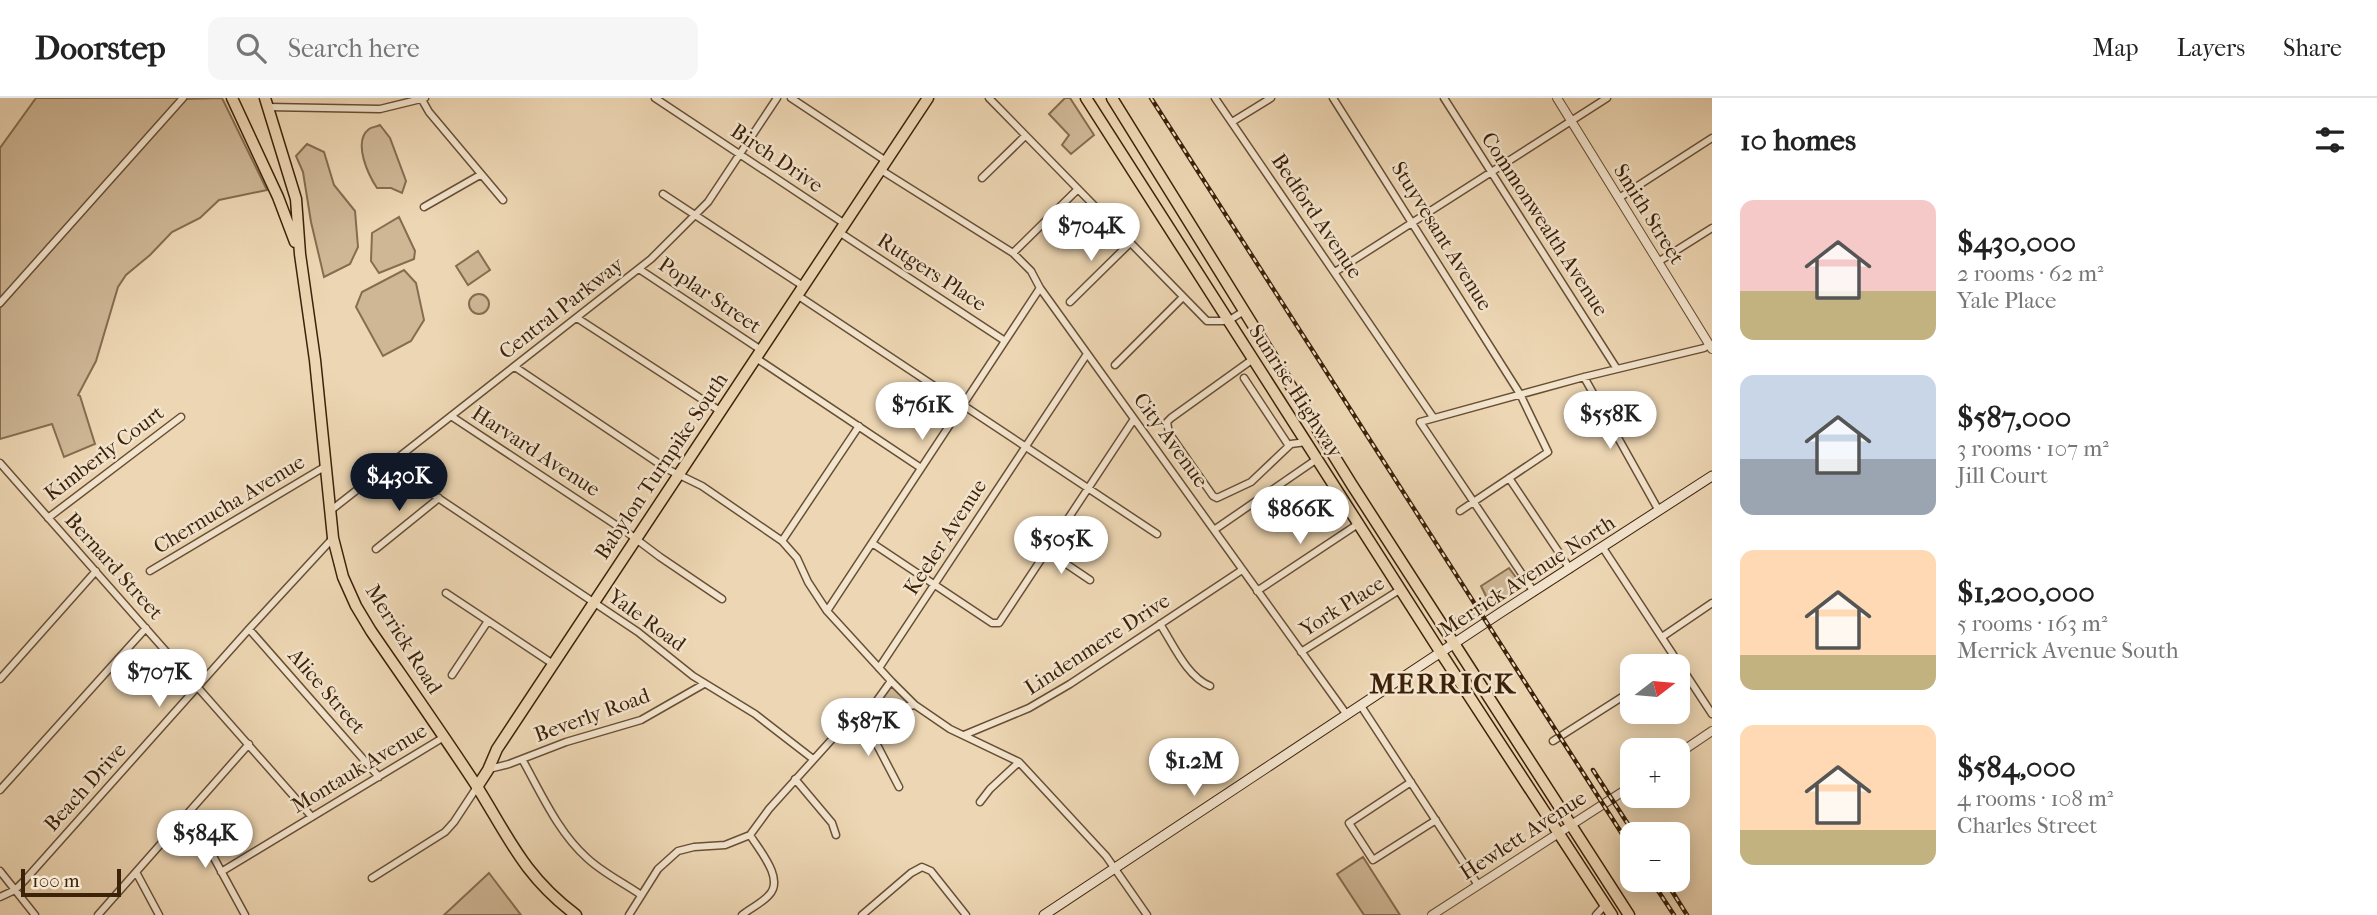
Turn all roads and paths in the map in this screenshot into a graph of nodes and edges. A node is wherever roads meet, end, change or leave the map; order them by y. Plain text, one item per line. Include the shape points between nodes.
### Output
1 (183, 98) edge
2 (232, 98) edge
3 (341, 98) edge
4 (655, 98) edge
5 (777, 98) edge
6 (791, 98) edge
7 (928, 98) edge
8 (989, 98) edge
9 (1086, 98) edge
10 (1112, 98) edge
11 (1215, 98) edge
12 (1271, 98) edge
13 (1333, 98) edge
14 (1444, 98) edge
15 (1557, 98) edge
16 (1606, 98) edge
17 (423, 99) edge
18 (267, 103) edge
19 (345, 109) junction
20 (1571, 121) junction
21 (1232, 122) junction
22 (1025, 136) junction
23 (1712, 138) edge
24 (279, 143) junction
25 (256, 150) junction
26 (740, 154) junction
27 (884, 166) junction
28 (1491, 172) junction
29 (480, 175) junction
30 (982, 178) dead end
31 (1078, 189) junction
32 (663, 194) dead end
33 (1619, 198) junction
34 (503, 200) dead end
35 (424, 207) dead end
36 (695, 215) junction
37 (1413, 222) junction
38 (842, 228) junction
39 (1712, 228) edge
40 (1130, 243) junction
41 (1013, 253) junction
42 (300, 254) junction
43 (1658, 262) junction
44 (639, 269) junction
45 (1335, 272) junction
46 (1040, 288) junction
47 (800, 290) junction
48 (1184, 297) junction
49 (1070, 302) dead end
50 (0, 303) edge
51 (1245, 310) junction
52 (577, 318) junction
53 (1228, 321) junction
54 (1005, 341) junction
55 (1711, 347) edge
56 (758, 354) junction
57 (1087, 354) junction
58 (1253, 359) junction
59 (1115, 365) dead end
60 (515, 367) junction
61 (1617, 369) junction
62 (1584, 377) junction
63 (1244, 378) dead end
64 (1520, 394) junction
65 (963, 404) junction
66 (720, 411) junction
67 (181, 416) dead end
68 (451, 416) junction
69 (1433, 417) junction
70 (1134, 419) junction
71 (859, 426) junction
72 (1306, 442) junction
73 (1026, 446) junction
74 (1289, 446) junction
75 (1317, 459) junction
76 (0, 463) edge
77 (389, 465) junction
78 (326, 466) junction
79 (922, 468) junction
80 (679, 474) junction
81 (1712, 476) edge
82 (1509, 478) junction
83 (1089, 488) junction
84 (439, 498) junction
85 (1473, 501) junction
86 (1460, 510) dead end
87 (330, 511) junction
88 (1659, 511) junction
89 (48, 518) junction
90 (1358, 524) junction
91 (1214, 530) junction
92 (1157, 534) dead end
93 (333, 538) junction
94 (635, 539) junction
95 (782, 541) junction
96 (872, 543) junction
97 (1603, 548) junction
98 (376, 549) dead end
99 (1047, 551) junction
100 (1570, 569) junction
101 (1242, 570) junction
102 (96, 571) junction
103 (150, 571) dead end
104 (1090, 580) dead end
105 (935, 585) junction
106 (1401, 589) junction
107 (1257, 591) junction
108 (1534, 592) junction
109 (446, 593) dead end
110 (722, 599) dead end
111 (594, 602) junction
112 (1712, 603) edge
113 (827, 611) junction
114 (488, 621) junction
115 (1160, 624) junction
116 (146, 628) junction
117 (249, 629) junction
118 (1661, 637) junction
119 (1454, 644) junction
120 (1301, 652) junction
121 (1441, 653) junction
122 (1673, 654) edge
123 (553, 664) junction
124 (879, 668) junction
125 (452, 675) dead end
126 (0, 680) edge
127 (1690, 680) edge
128 (891, 681) junction
129 (704, 684) junction
130 (198, 686) junction
131 (1210, 686) dead end
132 (1620, 698) edge
133 (915, 705) junction
134 (1361, 706) junction
135 (865, 714) junction
136 (1712, 714) edge
137 (1346, 715) junction
138 (1712, 731) edge
139 (964, 735) junction
140 (444, 737) junction
141 (1553, 741) dead end
142 (250, 744) junction
143 (1690, 746) edge
144 (522, 759) junction
145 (813, 759) junction
146 (1019, 762) junction
147 (488, 770) junction
148 (379, 777) junction
149 (795, 779) junction
150 (1411, 782) junction
151 (477, 787) junction
152 (899, 787) dead end
153 (0, 789) edge
154 (1620, 794) edge
155 (980, 802) dead end
156 (189, 812) junction
157 (312, 817) junction
158 (1436, 820) junction
159 (1572, 825) junction
160 (1559, 832) junction
161 (750, 835) junction
162 (836, 835) dead end
163 (1115, 868) junction
164 (0, 871) edge
165 (136, 872) junction
166 (221, 872) junction
167 (372, 878) dead end
168 (1478, 885) junction
169 (15, 890) junction
170 (641, 895) junction
171 (0, 897) edge
172 (1605, 905) junction
173 (35, 915) edge
174 (98, 915) edge
175 (159, 915) edge
176 (245, 915) edge
177 (576, 915) edge
178 (629, 915) edge
179 (742, 915) edge
180 (862, 915) edge
181 (966, 915) edge
182 (1044, 915) edge
183 (1147, 915) edge
184 (1432, 915) edge
185 (1596, 915) edge
186 (1612, 915) edge
187 (1629, 915) edge

1 - 50 street
2 - 25 main road, Merrick Road
3 - 19 street
4 - 26 street, Birch Drive
5 - 26 street, Central Parkway
6 - 27 street, City Avenue
7 - 27 main road, Babylon Turnpike South
8 - 22 street
9 - 53 main road, Sunrise Highway
10 - 51 main road, Sunrise Highway
11 - 21 street, Bedford Avenue
12 - 21 street
13 - 37 street, Stuyvesant Avenue
14 - 28 street, Commonwealth Avenue
15 - 20 street, Smith Street
16 - 20 street
17 - 19 street via 380,109
17 - 29 street
18 - 19 street
18 - 24 main road, Merrick Road
20 - 28 street
20 - 33 street, Smith Street
21 - 45 street, Bedford Avenue
22 - 30 street
22 - 31 street
23 - 33 street
24 - 25 main road
24 - 42 main road, Merrick Road via 296,199
25 - 42 main road, Merrick Road
26 - 36 street, Central Parkway
26 - 38 street, Birch Drive
27 - 38 main road, Babylon Turnpike South
27 - 41 street, City Avenue
28 - 37 street
28 - 61 street, Commonwealth Avenue
29 - 34 street
29 - 35 street
31 - 40 street
31 - 41 street
32 - 36 street
33 - 43 street, Smith Street
36 - 44 street, Central Parkway
36 - 47 street
37 - 45 street
37 - 64 street, Stuyvesant Avenue
38 - 47 main road, Babylon Turnpike South
38 - 54 street, Rutgers Place
39 - 43 street
40 - 48 street
40 - 49 street
41 - 46 street, City Avenue
42 - 78 main road, Merrick Road
43 - 55 street, Smith Street
44 - 52 street, Central Parkway
44 - 56 street, Poplar Street
45 - 69 street, Bedford Avenue
46 - 54 street
46 - 57 street, City Avenue
47 - 56 main road, Babylon Turnpike South
47 - 65 street
48 - 53 street via 1207,321
48 - 59 street
51 - 53 street
51 - 119 main road, Sunrise Highway
52 - 60 street, Central Parkway
52 - 66 street
53 - 58 main road, Sunrise Highway
54 - 65 street
55 - 61 street
56 - 66 main road, Babylon Turnpike South
56 - 71 street, Poplar Street
57 - 70 street, City Avenue
57 - 73 street, Keeler Avenue
58 - 72 main road, Sunrise Highway
58 - 74 street via 1171,418 1167,428 1217,498 1251,482
60 - 68 street, Central Parkway
60 - 80 street
61 - 62 street
62 - 64 street
62 - 88 street
63 - 74 street
64 - 69 street
64 - 82 street, Stuyvesant Avenue via 1548,452
65 - 73 street
65 - 79 street
66 - 80 main road, Babylon Turnpike South
67 - 89 street, Kimberly Court
68 - 77 street, Central Parkway
68 - 94 street, Harvard Avenue
69 - 85 street via 1420,422
70 - 83 street
70 - 91 street, City Avenue
71 - 79 street, Poplar Street
71 - 95 street
72 - 74 street
72 - 75 main road, Sunrise Highway
73 - 83 street
73 - 105 street, Keeler Avenue
75 - 90 main road, Sunrise Highway
75 - 91 street
76 - 89 street, Bernard Street
77 - 84 street, Yale Road
77 - 87 street, Central Parkway
78 - 87 main road, Merrick Road
78 - 103 street, Chernucha Avenue
79 - 96 street
80 - 94 main road, Babylon Turnpike South
80 - 95 street
81 - 88 main road, Merrick Avenue North
82 - 85 street
82 - 100 street
83 - 92 street
83 - 99 street
84 - 98 street
84 - 111 street, Yale Road
85 - 86 street
85 - 108 street
87 - 93 main road, Merrick Road
88 - 97 main road, Merrick Avenue North
89 - 102 street, Bernard Street
90 - 106 main road, Sunrise Highway
90 - 107 street
91 - 101 street, City Avenue
93 - 117 street, Beach Drive
93 - 140 main road, Merrick Road via 356,606
94 - 110 street, Harvard Avenue
94 - 111 main road, Babylon Turnpike South
95 - 113 street
96 - 105 street
96 - 113 street
97 - 100 main road, Merrick Avenue North
97 - 118 street
99 - 104 street
99 - 105 street via 999,623 992,624
100 - 108 main road, Merrick Avenue North
101 - 107 street, City Avenue
101 - 115 street, Lindenmere Drive
102 - 116 street, Bernard Street
102 - 126 street
105 - 124 street, Keeler Avenue
106 - 120 street, York Place
106 - 121 main road, Sunrise Highway
107 - 120 street, City Avenue
108 - 119 main road, Merrick Avenue North
109 - 114 street
111 - 123 main road, Babylon Turnpike South
111 - 129 street, Yale Road
112 - 118 street
113 - 124 street
114 - 123 street
114 - 125 street
115 - 131 street via 1192,674
115 - 139 street, Lindenmere Drive via 1029,708
116 - 130 street, Bernard Street
116 - 153 street
117 - 130 street, Beach Drive
117 - 148 street, Alice Street
118 - 122 street
119 - 121 main road, Merrick Avenue North
119 - 159 main road, Sunrise Highway
120 - 137 street, City Avenue
121 - 134 main road, Merrick Avenue North
121 - 160 main road, Sunrise Highway
123 - 147 main road, Babylon Turnpike South
124 - 128 street
127 - 136 street
128 - 133 street
128 - 135 street
129 - 144 street, Beverly Road via 641,720
129 - 145 street, Yale Road via 755,714
130 - 142 street, Bernard Street
130 - 169 street, Beach Drive
132 - 141 street
133 - 135 street
133 - 139 street
134 - 137 main road, Merrick Avenue North
134 - 150 street
135 - 145 street via 843,727
135 - 152 street
137 - 163 main road, Merrick Avenue North
138 - 143 street
139 - 146 street
140 - 148 street, Montauk Avenue
140 - 151 main road, Merrick Road
142 - 156 street
142 - 157 street, Bernard Street
144 - 147 street, Beverly Road
144 - 170 street via 573,844
145 - 149 street
146 - 155 street
146 - 163 street
147 - 151 main road, Babylon Turnpike South
148 - 157 street, Montauk Avenue
149 - 161 street
149 - 162 street via 832,823
150 - 158 street
150 - 158 street via 1349,823 1373,860
151 - 167 street via 441,836
151 - 177 main road, Merrick Road via 531,874
154 - 159 street, Hewlett Avenue
156 - 165 street
156 - 166 street
157 - 166 street, Montauk Avenue
158 - 168 street
159 - 160 street, Hewlett Avenue
159 - 187 main road, Sunrise Highway
160 - 168 street, Hewlett Avenue
160 - 172 main road, Sunrise Highway
161 - 170 street via 724,845 678,851
161 - 179 street via 775,887
163 - 182 main road, Merrick Avenue North
163 - 183 street
164 - 169 street
165 - 174 street
165 - 175 street
166 - 176 street
168 - 184 street, Hewlett Avenue
169 - 171 street, Beach Drive
169 - 173 street
170 - 178 street
172 - 185 street
172 - 186 main road, Sunrise Highway
180 - 181 street via 922,867 931,871

